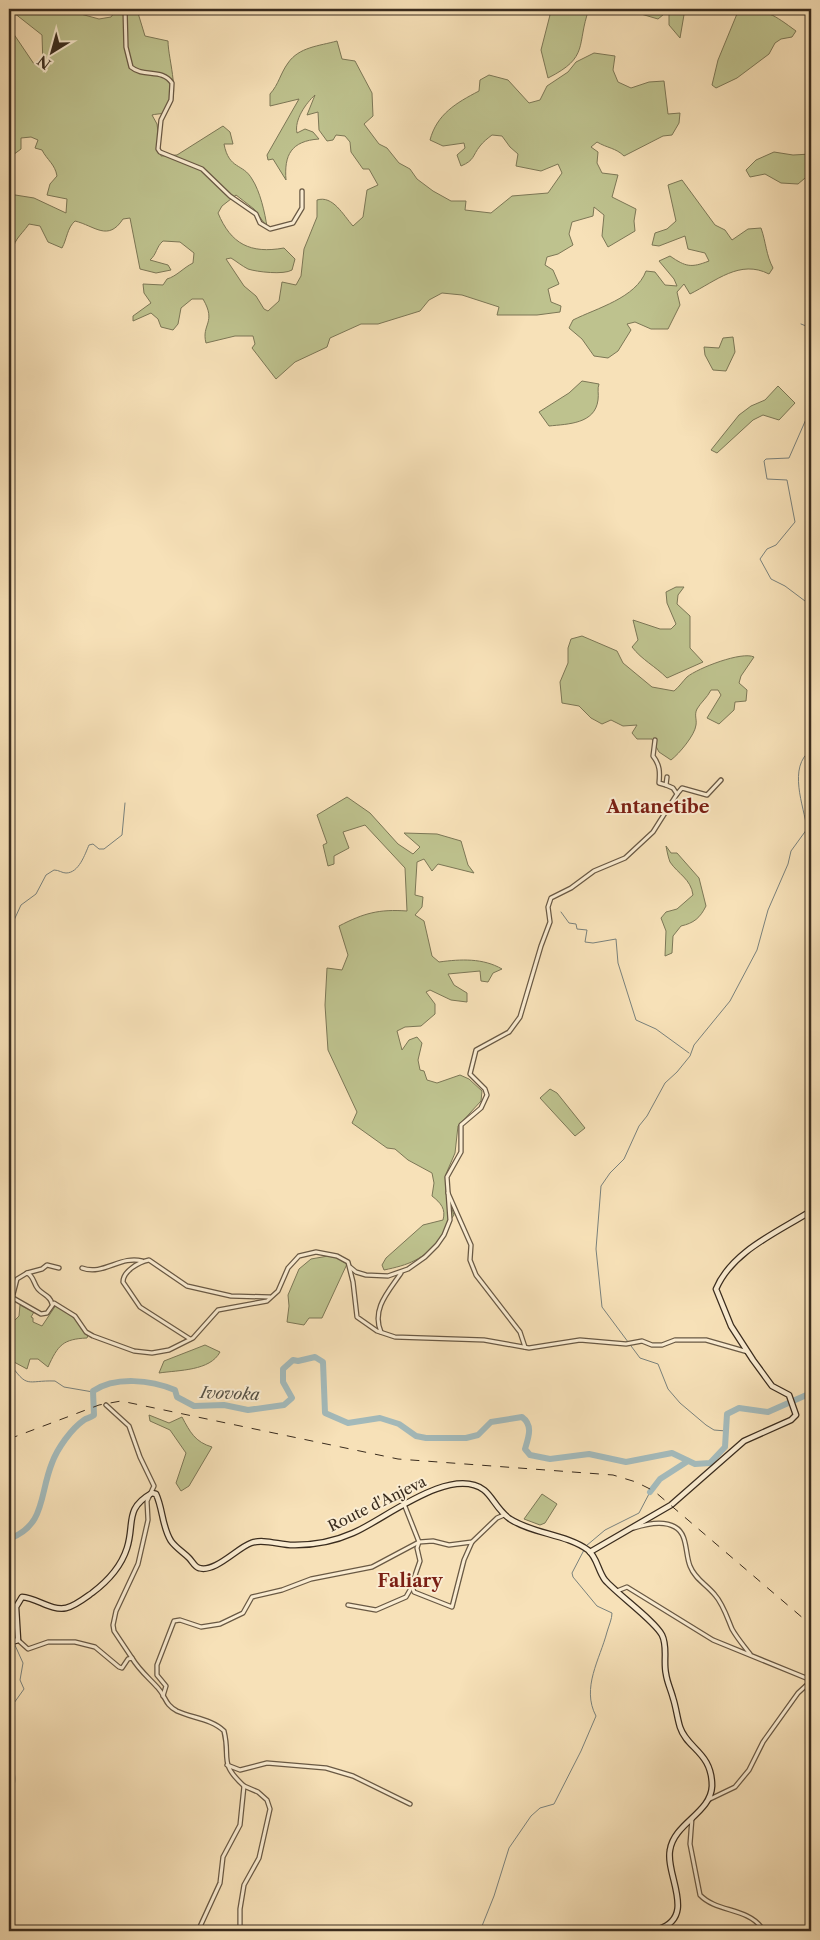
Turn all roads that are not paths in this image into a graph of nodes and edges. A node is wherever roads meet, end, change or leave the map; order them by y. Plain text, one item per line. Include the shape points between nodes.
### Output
1 (125, 9) edge
2 (302, 191) dead end
3 (655, 740) dead end
4 (667, 777) dead end
5 (721, 780) dead end
6 (666, 785) junction
7 (677, 794) junction
8 (446, 1188) junction
9 (811, 1211) edge
10 (142, 1261) junction
11 (350, 1266) junction
12 (59, 1268) dead end
13 (82, 1268) dead end
14 (401, 1272) junction
15 (27, 1273) junction
16 (273, 1296) junction
17 (13, 1298) junction
18 (52, 1304) junction
19 (9, 1310) edge
20 (382, 1333) junction
21 (190, 1339) junction
22 (525, 1347) junction
23 (748, 1352) junction
24 (106, 1405) dead end
25 (152, 1493) junction
26 (404, 1504) junction
27 (505, 1514) junction
28 (622, 1532) junction
29 (419, 1542) junction
30 (472, 1542) junction
31 (602, 1547) junction
32 (590, 1551) junction
33 (596, 1561) junction
34 (412, 1585) junction
35 (617, 1591) junction
36 (348, 1605) dead end
37 (17, 1641) junction
38 (9, 1643) edge
39 (750, 1655) junction
40 (132, 1658) junction
41 (811, 1681) edge
42 (163, 1697) junction
43 (227, 1764) junction
44 (244, 1786) junction
45 (710, 1799) junction
46 (410, 1804) dead end
47 (692, 1818) junction
48 (761, 1926) dead end
49 (198, 1931) edge
50 (240, 1931) edge
51 (639, 1931) edge

1 - 2 street via 126,47 131,67 145,73 162,74 172,83 171,100 161,120 160,152 202,169 270,229 293,224 302,208
3 - 6 street via 653,756 661,774 659,783
4 - 6 street
5 - 7 street via 707,795 682,788
6 - 7 street
7 - 8 street via 653,832 624,858 594,871 551,898 548,907 550,922 520,1017 509,1032 476,1050 470,1074 486,1089 486,1101 461,1125 461,1152 450,1170
8 - 14 street via 450,1220 444,1236 425,1258
8 - 22 street via 471,1245 470,1260 476,1275 520,1332
9 - 23 street via 740,1256 722,1276 716,1289 731,1326
10 - 13 street via 133,1259 97,1270
10 - 16 street via 153,1262 187,1286 231,1296
10 - 21 street via 123,1278 130,1294 140,1308
11 - 14 street via 356,1272 373,1277
11 - 16 street via 338,1256 316,1252 298,1256
11 - 20 street via 357,1317
12 - 15 street via 47,1265
14 - 20 street via 378,1309
15 - 17 street via 17,1279
15 - 18 street via 40,1291 50,1297
16 - 21 street via 260,1304 218,1310
17 - 18 street via 40,1314 47,1313
17 - 19 street
18 - 21 street via 75,1316 86,1332 134,1351 152,1353 169,1350
20 - 22 street via 395,1337 484,1340
22 - 23 street via 580,1340 626,1344 642,1340 652,1345 675,1340 706,1340
23 - 28 street via 772,1386 789,1395 796,1415 744,1441 671,1505
24 - 25 street via 129,1426 152,1479
25 - 26 street, Route d'Anjeva via 159,1500 165,1528 172,1542 196,1568 201,1569 222,1562 253,1542 294,1546 328,1542 359,1530
25 - 37 street via 134,1507 128,1546 109,1579 67,1608 22,1597 16,1607
25 - 40 street via 147,1501 148,1520 138,1564 116,1611 113,1625
26 - 27 street, Route d'Anjeva via 435,1490 470,1484 485,1490 498,1510
26 - 29 street
27 - 30 street
27 - 32 street, Route d'Anjeva via 521,1524
28 - 31 street
28 - 39 street via 657,1523 675,1526 683,1535 689,1565 697,1579 715,1595
29 - 30 street via 449,1545
29 - 34 street via 420,1561
29 - 42 street via 372,1567 311,1579 252,1597 243,1612 220,1624 201,1627 174,1621 157,1665 157,1675 166,1686
30 - 34 street via 452,1607 420,1596
31 - 32 street
31 - 33 street
32 - 33 street
33 - 35 street via 603,1576
34 - 36 street via 406,1597 376,1610
35 - 39 street via 627,1588 714,1640
35 - 45 street via 661,1633 665,1672 680,1729 705,1760 712,1784
37 - 38 street
37 - 40 street via 28,1648 57,1641 95,1647 122,1668
39 - 41 street
40 - 42 street
41 - 45 street via 798,1693 735,1787
42 - 43 street via 166,1704 178,1712 214,1724 224,1731
43 - 44 street via 233,1776
43 - 46 street via 240,1770 267,1764 326,1768 353,1776
44 - 49 street via 240,1825 223,1857 220,1883
44 - 50 street via 258,1792 267,1800 270,1809 259,1858 244,1885
45 - 47 street
47 - 48 street via 690,1844 700,1895 713,1906 748,1917
47 - 51 street via 673,1838 670,1850 678,1896 677,1914 658,1929

